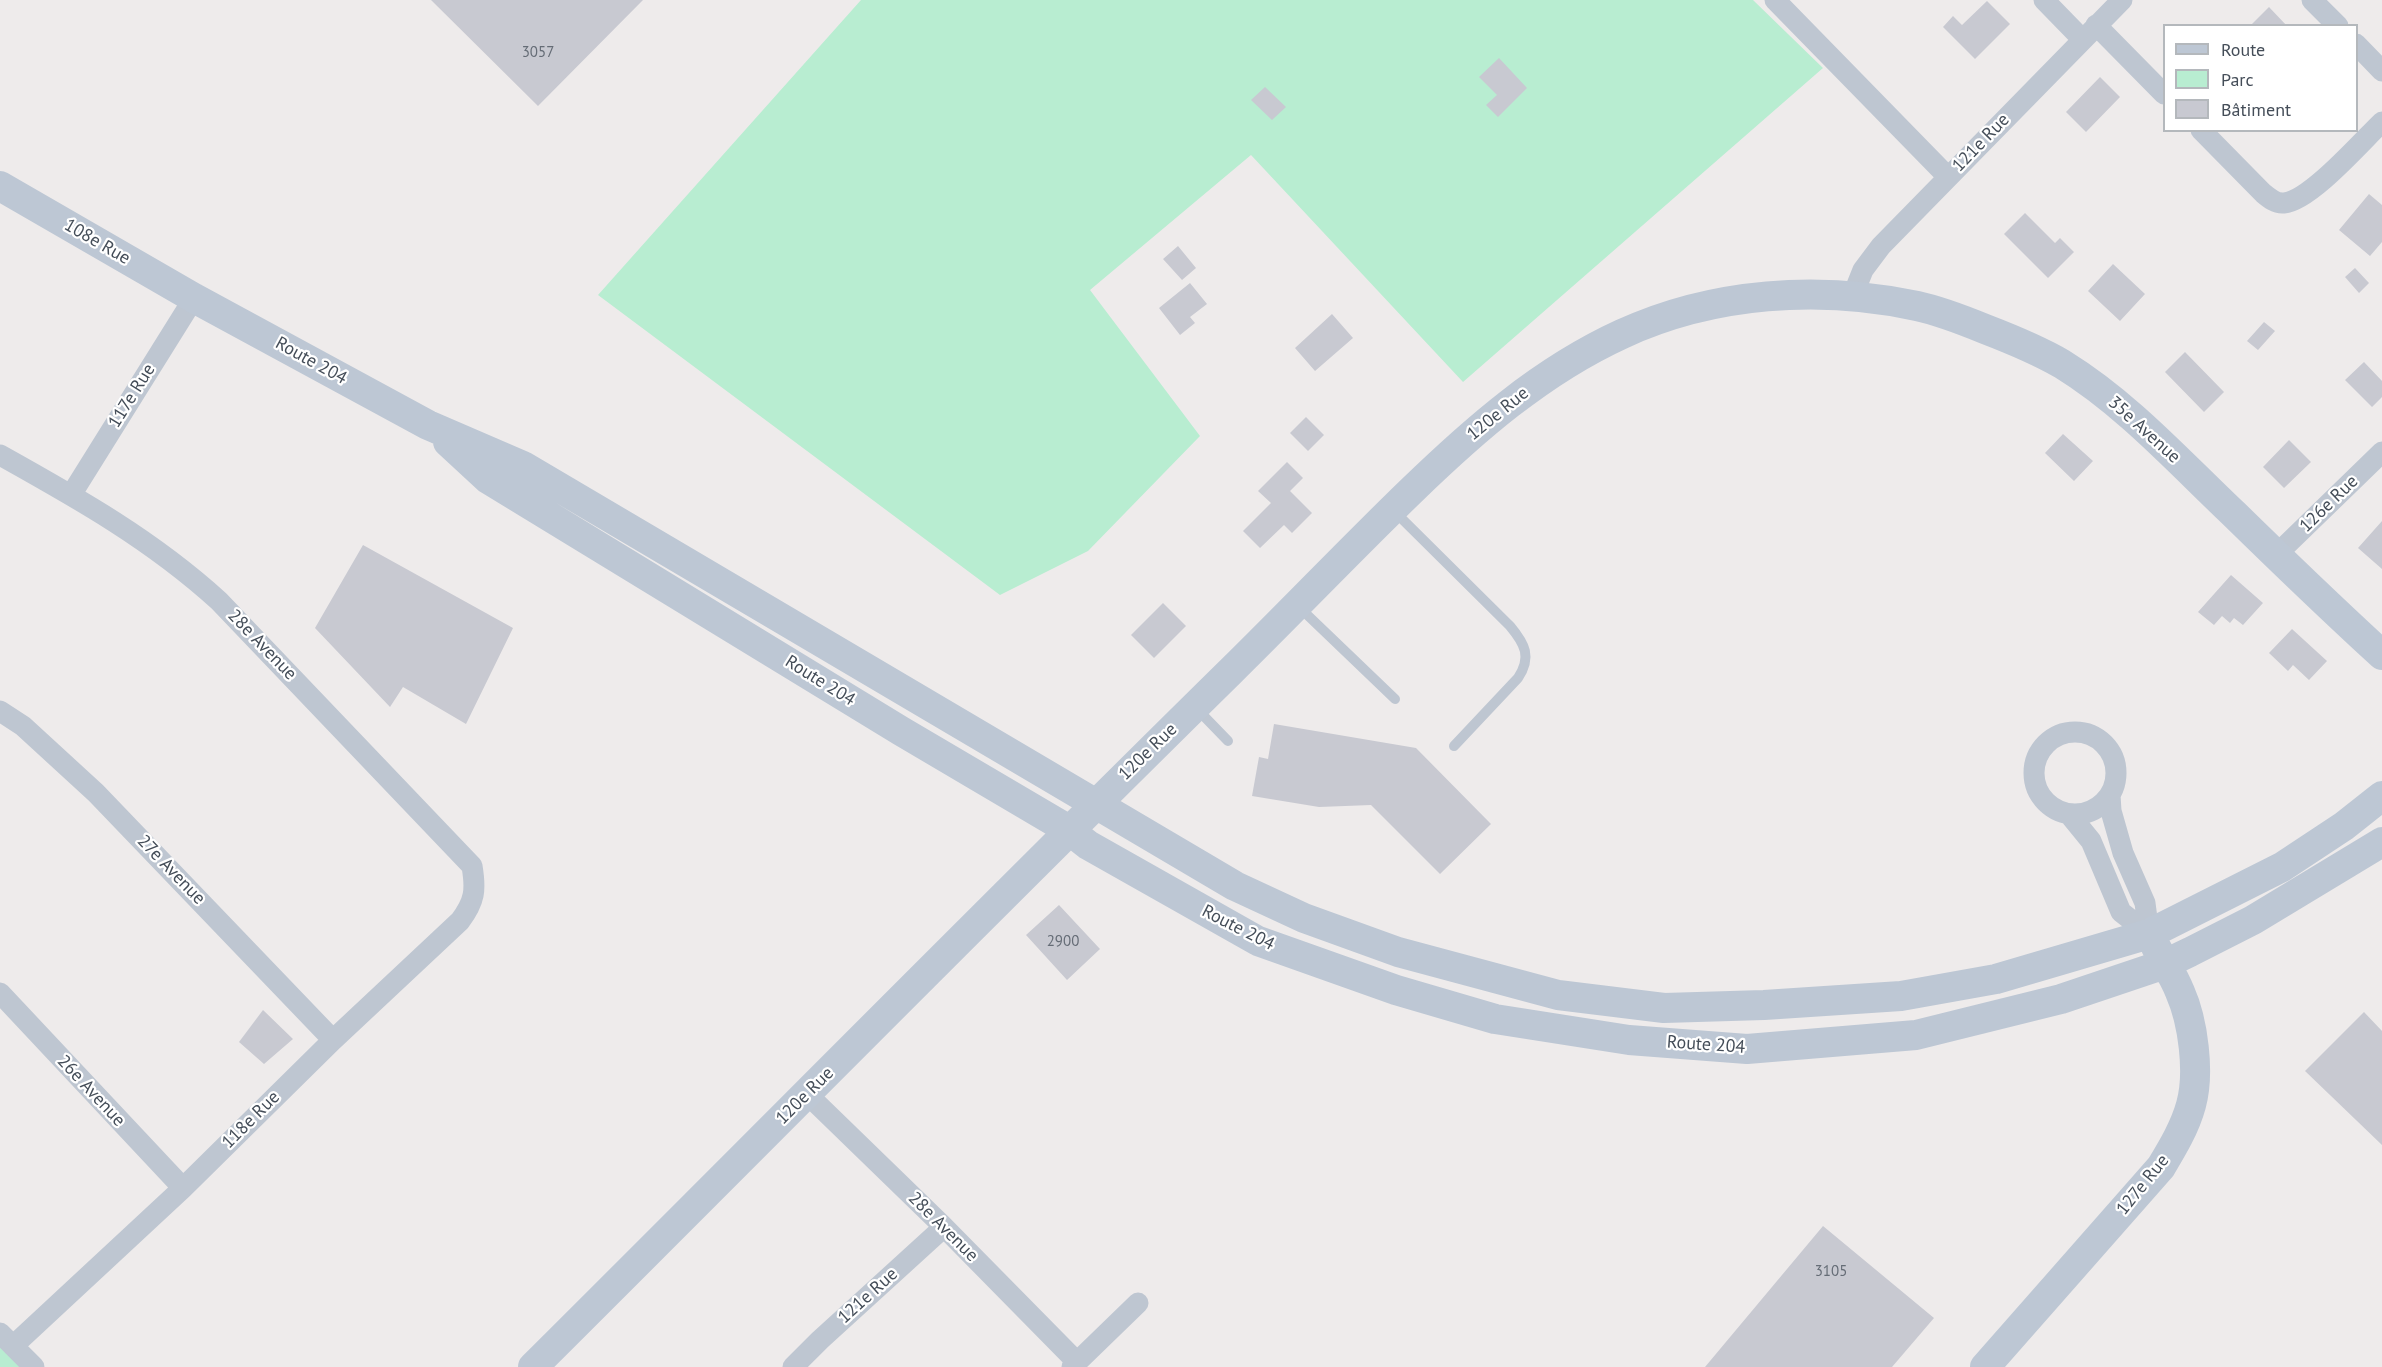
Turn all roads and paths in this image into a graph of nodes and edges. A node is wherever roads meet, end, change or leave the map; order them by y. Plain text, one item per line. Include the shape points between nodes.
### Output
1 (1775, 0) edge
2 (2044, 0) edge
3 (2122, 0) edge
4 (2312, 0) edge
5 (2336, 24) edge
6 (2089, 32) junction
7 (2358, 46) edge
8 (2382, 71) edge
9 (2163, 93) edge
10 (2382, 122) edge
11 (2203, 132) edge
12 (1948, 177) junction
13 (0, 186) edge
14 (1852, 295) junction
15 (194, 298) junction
16 (428, 424) junction
17 (2382, 452) edge
18 (0, 455) edge
19 (71, 495) junction
20 (1392, 509) junction
21 (2276, 555) junction
22 (1297, 604) junction
23 (2382, 655) edge
24 (1395, 699) dead end
25 (1195, 706) junction
26 (0, 711) edge
27 (1228, 741) dead end
28 (1454, 746) dead end
29 (2110, 795) junction
30 (2382, 796) edge
31 (1095, 804) junction
32 (2069, 813) junction
33 (1069, 830) junction
34 (2382, 842) edge
35 (475, 886) joint
36 (2149, 934) junction
37 (2165, 964) junction
38 (0, 993) edge
39 (333, 1040) junction
40 (807, 1094) junction
41 (183, 1188) junction
42 (944, 1227) junction
43 (1138, 1303) dead end
44 (6, 1340) edge
45 (1074, 1365) edge
46 (34, 1367) edge
47 (533, 1367) edge
48 (793, 1367) edge
49 (1986, 1367) edge

1 - 12 street
2 - 6 street
3 - 6 street, 121e Rue
4 - 5 street
6 - 9 street
6 - 12 street, 121e Rue
7 - 8 street
10 - 11 street via 2312,191 2283,203 2263,193
12 - 14 street, 121e Rue via 1881,246 1863,270
13 - 15 main road, 108e Rue
14 - 20 main road, 120e Rue via 1738,300 1680,312 1623,333 1515,398
14 - 21 main road, 35e Avenue via 1955,317 2060,363 2108,396
15 - 16 main road, Route 204
15 - 19 street, 117e Rue
16 - 31 main road, Route 204 via 523,466
16 - 33 main road, Route 204 via 489,478
17 - 21 street, 126e Rue
18 - 19 street, 28e Avenue
19 - 35 street, 28e Avenue via 136,535 219,601 472,866
20 - 22 main road, 120e Rue
20 - 28 lane via 1522,641 1526,658 1518,678
21 - 23 main road, 35e Avenue
22 - 24 lane
22 - 25 main road, 120e Rue
25 - 27 lane
25 - 31 main road, 120e Rue
26 - 39 street, 27e Avenue via 23,726 96,793
29 - 32 street via 2092,810
29 - 32 street via 2116,771 2114,759 2104,744 2089,734 2064,733 2043,746 2034,769 2039,793 2057,810
29 - 36 street via 2123,853 2145,903
30 - 36 main road via 2282,867
31 - 33 main road, 120e Rue
31 - 36 main road, Route 204 via 1235,886 1304,918 1398,952 1558,995 1664,1008 1901,996 1996,979
32 - 36 street via 2091,841 2121,912
33 - 37 main road, Route 204 via 1088,845 1258,941 1396,990 1495,1019 1629,1040 1747,1049 1916,1035 2061,999
33 - 40 main road, 120e Rue
34 - 37 main road via 2253,920
35 - 39 street, 118e Rue via 471,906 460,921
36 - 37 main road, 127e Rue
37 - 49 main road, 127e Rue via 2192,1027 2192,1103 2181,1133 2161,1167
38 - 41 street, 26e Avenue
39 - 41 street, 118e Rue
40 - 42 street, 28e Avenue
40 - 47 main road, 120e Rue
41 - 44 street, 118e Rue
42 - 45 street, 28e Avenue
42 - 48 street, 121e Rue
43 - 45 street
44 - 46 street

